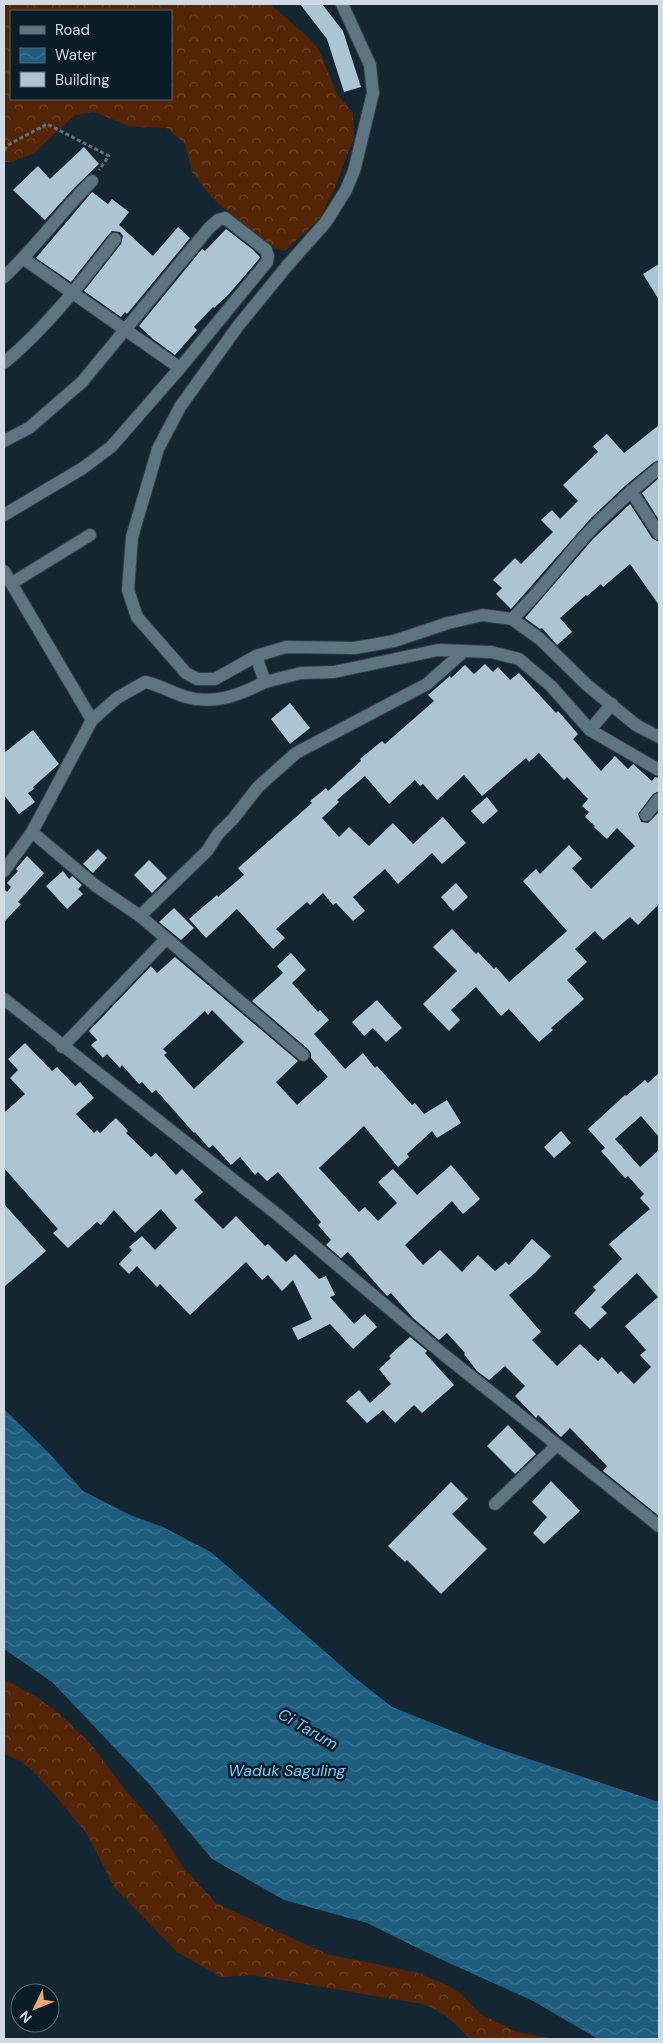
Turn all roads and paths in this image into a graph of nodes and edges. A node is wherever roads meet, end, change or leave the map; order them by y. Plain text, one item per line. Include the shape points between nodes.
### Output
1 (342, 4) edge
2 (4, 150) edge
3 (92, 181) joint
4 (115, 238) dead end
5 (24, 258) junction
6 (4, 277) edge
7 (73, 294) junction
8 (123, 330) junction
9 (4, 363) edge
10 (180, 368) junction
11 (4, 441) edge
12 (659, 468) edge
13 (631, 491) junction
14 (4, 515) edge
15 (659, 534) edge
16 (90, 535) dead end
17 (4, 571) edge
18 (12, 583) junction
19 (512, 619) junction
20 (463, 652) junction
21 (256, 656) junction
22 (265, 682) junction
23 (612, 704) junction
24 (92, 720) junction
25 (590, 730) junction
26 (659, 737) edge
27 (659, 770) edge
28 (659, 799) edge
29 (646, 815) dead end
30 (32, 832) junction
31 (4, 871) edge
32 (140, 916) junction
33 (166, 940) junction
34 (4, 999) edge
35 (62, 1047) junction
36 (303, 1055) dead end
37 (556, 1446) junction
38 (495, 1504) dead end
39 (659, 1526) edge

1 - 21 street via 370,65 373,92 354,171 326,222 238,326 180,407 158,449 132,536 128,590 137,617 186,673 197,678 215,679
2 - 3 path via 47,124 109,156
3 - 5 street
4 - 7 street
5 - 6 street
5 - 7 street
7 - 8 street
7 - 9 street via 27,344
8 - 10 street
8 - 10 street via 209,228 225,218 266,250 267,262
8 - 11 street via 82,382 29,428
10 - 14 street via 111,447 67,478
12 - 13 street
13 - 15 street
13 - 19 street via 580,542
16 - 18 street
17 - 18 street
18 - 24 street
19 - 21 street via 483,616 372,646 286,647
19 - 23 street via 540,639 587,685
20 - 22 street via 438,650 334,672 301,673
20 - 25 street via 491,652 519,659 550,686
20 - 32 street via 420,688 296,753 258,787 207,851
21 - 22 street
22 - 24 street via 221,699 202,700 184,697 145,682 117,698
23 - 25 street
23 - 26 street via 636,725
24 - 30 street
25 - 27 street
28 - 29 street
30 - 31 street
30 - 32 street via 96,886
32 - 33 street
33 - 35 street
33 - 36 street
34 - 35 street
35 - 37 street via 278,1215
37 - 38 street
37 - 39 street

